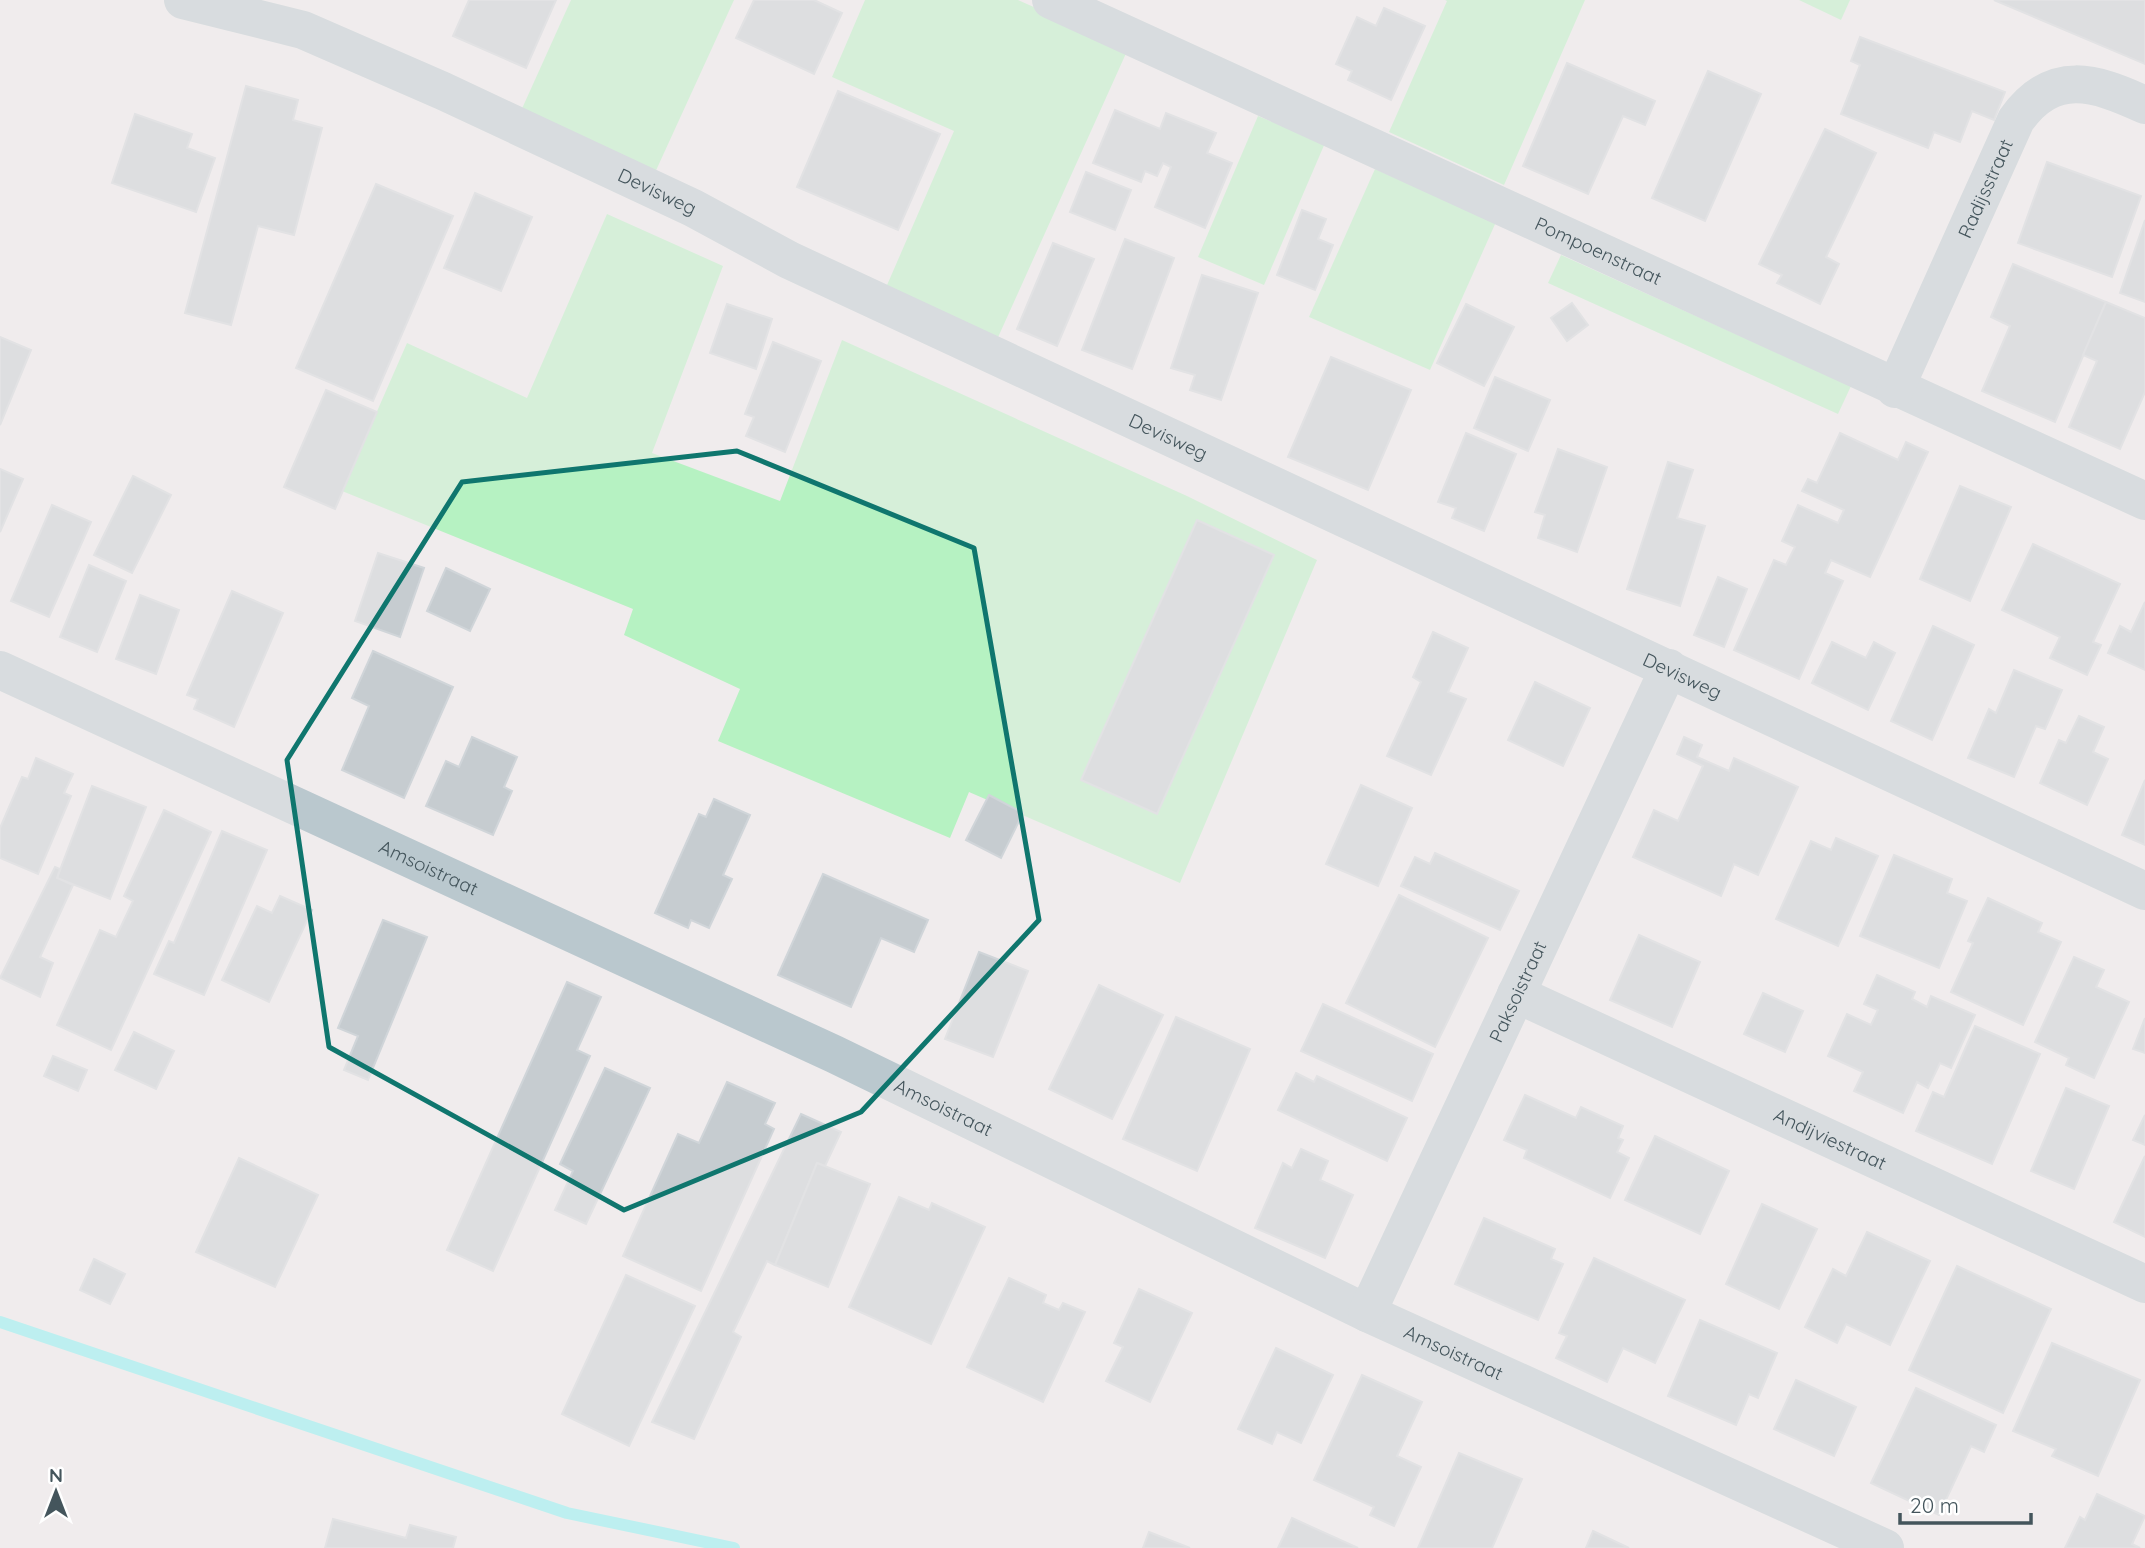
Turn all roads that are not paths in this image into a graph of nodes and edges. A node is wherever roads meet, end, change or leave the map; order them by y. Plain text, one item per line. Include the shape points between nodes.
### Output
1 (183, 0) edge
2 (1051, 0) edge
3 (2145, 105) edge
4 (1895, 389) junction
5 (2145, 501) edge
6 (1669, 668) junction
7 (0, 670) edge
8 (2145, 891) edge
9 (1516, 993) junction
10 (2145, 1284) edge
11 (1367, 1313) junction
12 (1885, 1548) edge

1 - 6 street, Devisweg via 303,30 443,91 693,208 789,260
2 - 4 street, Pompoenstraat
3 - 4 street, Radijsstraat via 2104,86 2068,84 2030,100 2016,120
4 - 5 street, Pompoenstraat
6 - 8 street, Devisweg
6 - 9 street, Paksoistraat
7 - 11 street, Amsoistraat via 834,1055
9 - 10 street, Andijviestraat
9 - 11 street, Paksoistraat
11 - 12 street, Amsoistraat

